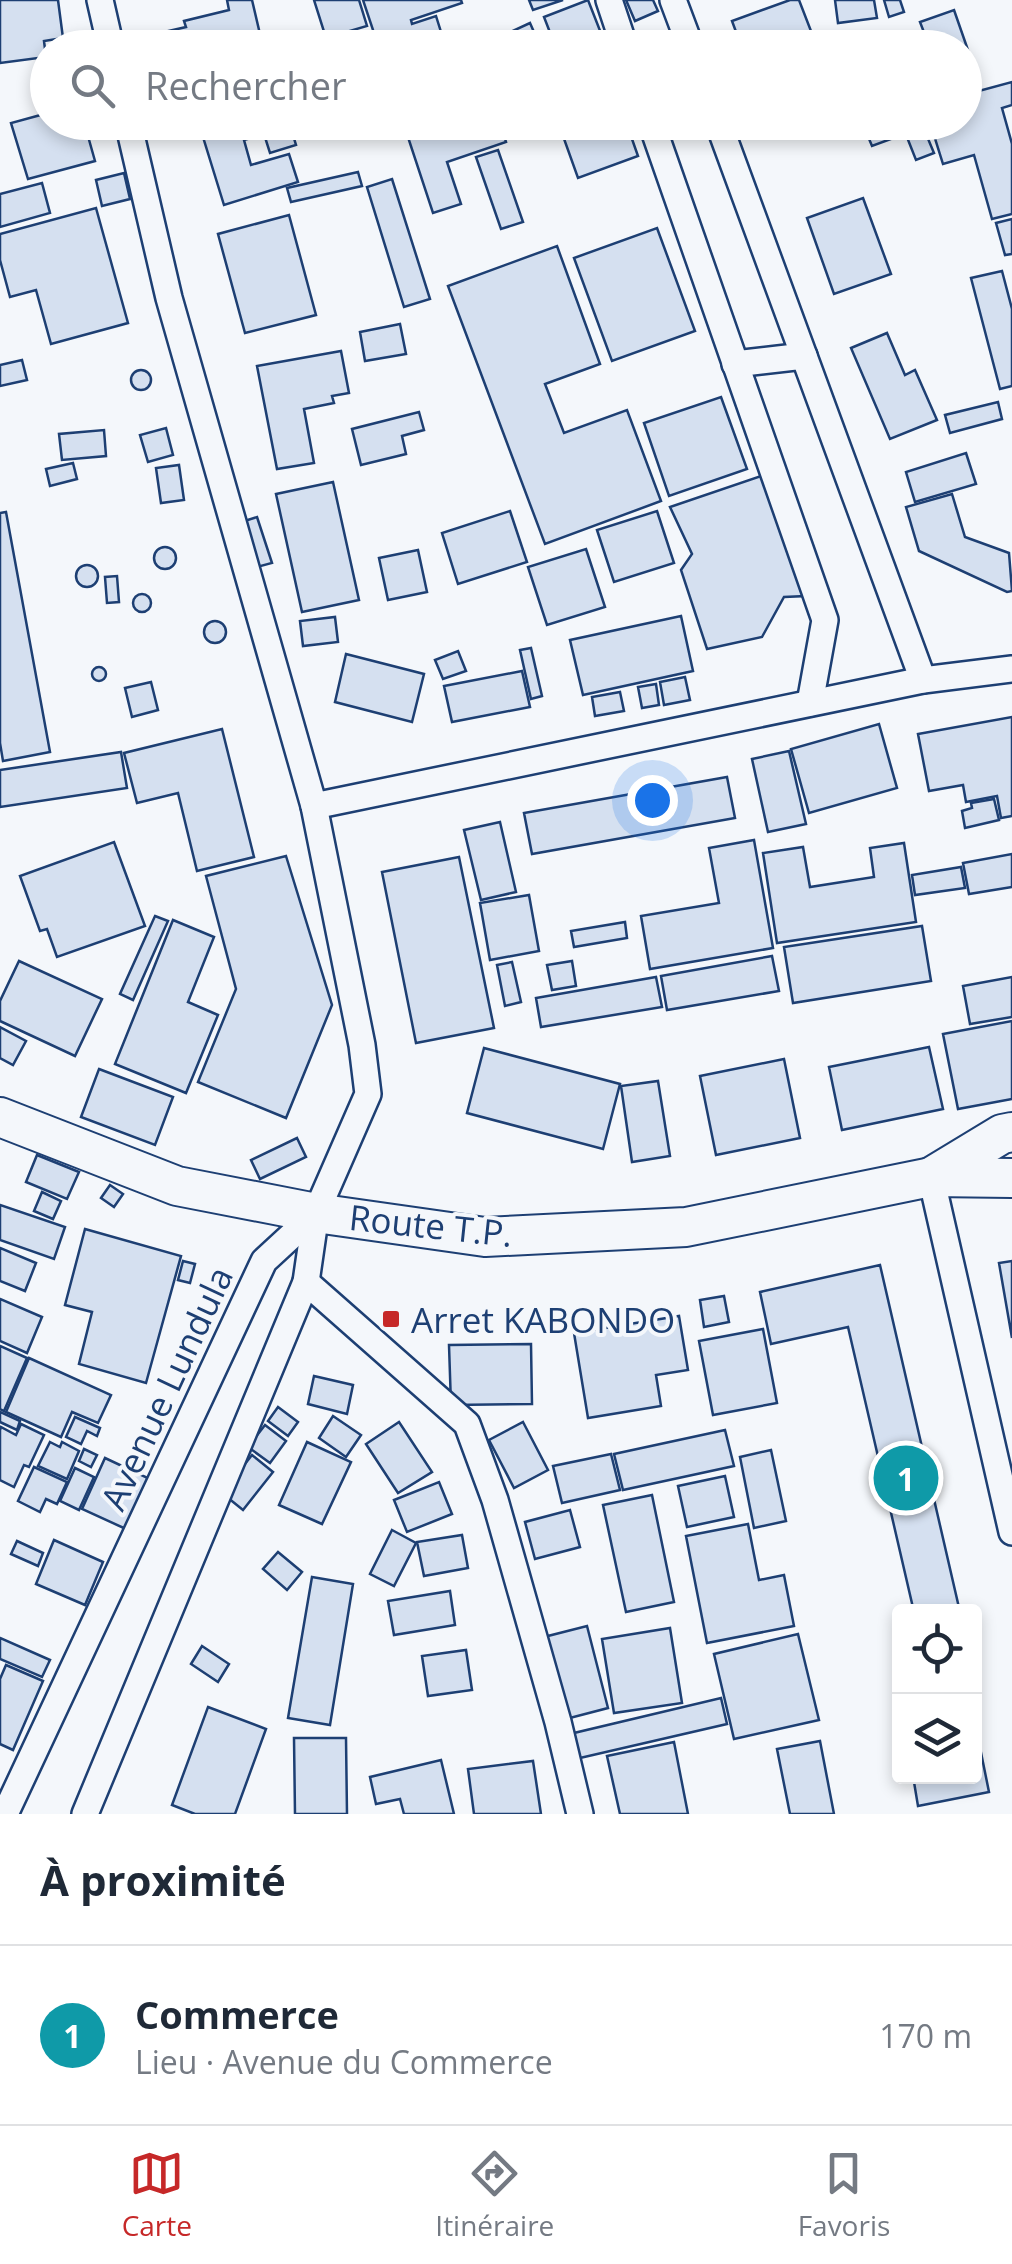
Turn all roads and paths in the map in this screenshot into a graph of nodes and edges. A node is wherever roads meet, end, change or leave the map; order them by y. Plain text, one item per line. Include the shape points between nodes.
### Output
1 (100, 0) edge
2 (608, 0) edge
3 (673, 0) edge
4 (107, 30) edge
5 (619, 30) edge
6 (684, 30) edge
7 (132, 140) edge
8 (657, 140) edge
9 (725, 140) edge
10 (804, 356) junction
11 (736, 364) junction
12 (1012, 669) edge
13 (923, 680) junction
14 (810, 703) junction
15 (314, 806) junction
16 (0, 1117) edge
17 (1012, 1132) edge
18 (932, 1176) junction
19 (1012, 1178) edge
20 (316, 1213) junction
21 (306, 1282) junction
22 (1012, 1532) edge
23 (6, 1814) edge
24 (85, 1814) edge
25 (580, 1814) edge

1 - 4 street
2 - 5 street
3 - 6 street
7 - 15 street via 169,298
8 - 11 street
9 - 10 street
10 - 11 street
10 - 13 street
11 - 14 street via 825,620
12 - 13 street
13 - 14 street
14 - 15 street
15 - 20 street via 368,1094
16 - 20 street, Route T.P. via 178,1186
17 - 18 street, Route T.P.
18 - 19 street, Route T.P.
18 - 20 street, Route T.P. via 686,1227 485,1237
18 - 22 street
20 - 21 street
20 - 23 street, Avenue Lundula via 264,1261
21 - 24 street
21 - 25 street via 467,1424 495,1500

